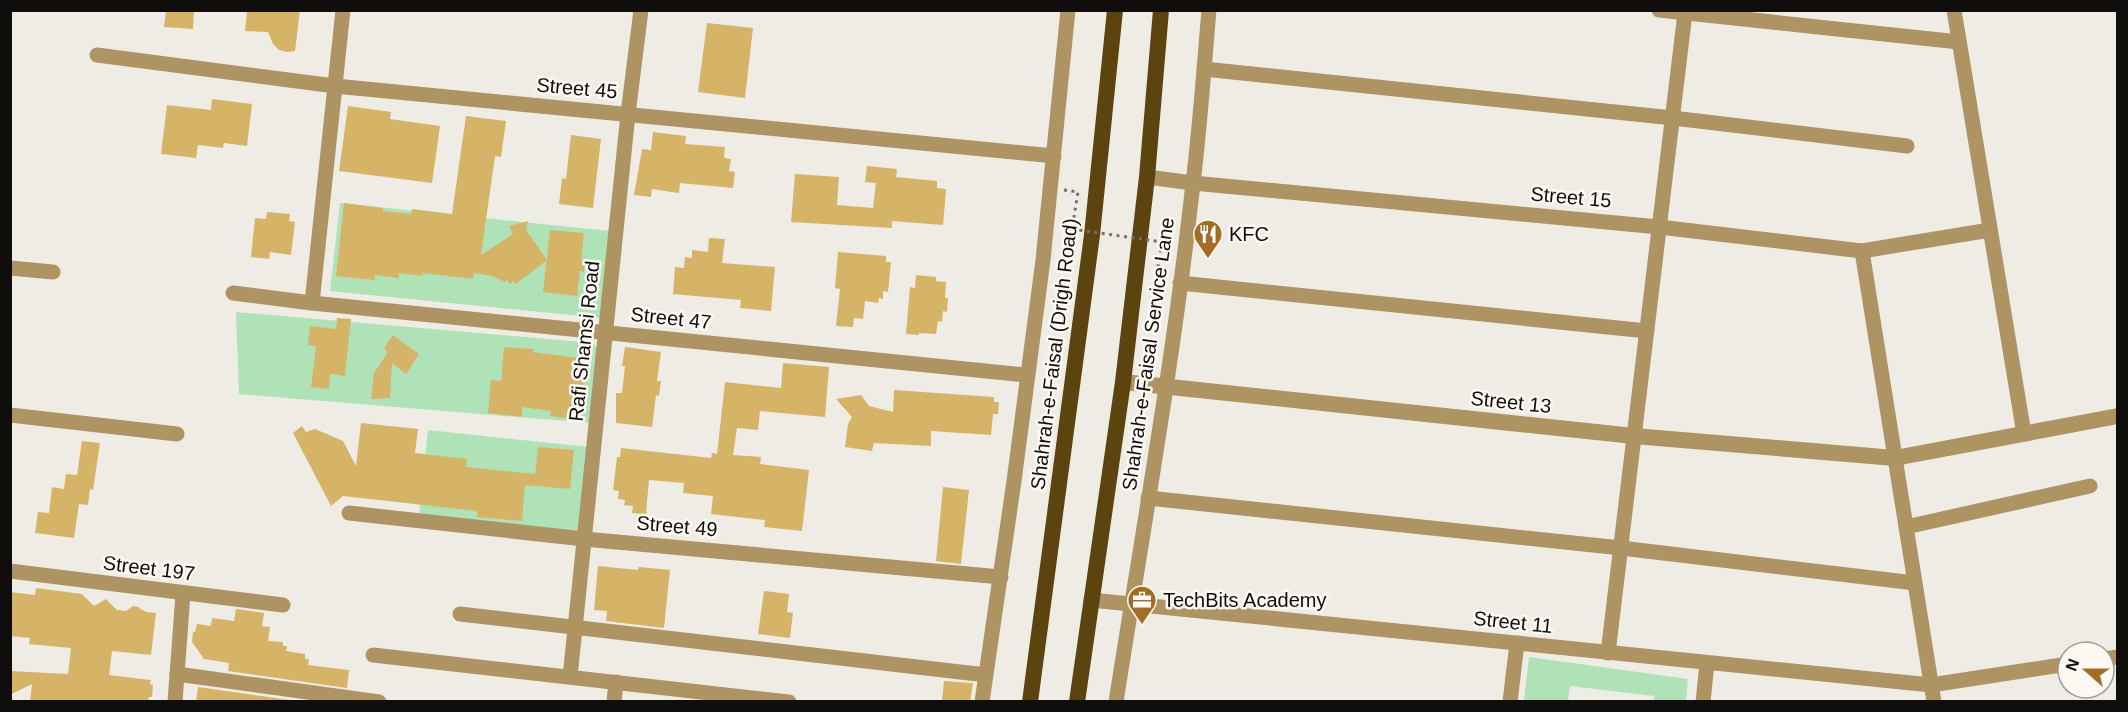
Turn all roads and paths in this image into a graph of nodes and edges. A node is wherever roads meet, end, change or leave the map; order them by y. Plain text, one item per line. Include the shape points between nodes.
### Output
1 (344, 10) edge
2 (640, 10) edge
3 (1068, 10) edge
4 (1115, 10) edge
5 (1161, 10) edge
6 (1209, 10) edge
7 (1659, 10) edge
8 (1954, 10) edge
9 (1685, 13) junction
10 (1959, 42) junction
11 (97, 55) dead end
12 (1204, 69) junction
13 (334, 86) junction
14 (628, 114) junction
15 (1672, 118) junction
16 (1907, 146) dead end
17 (1054, 156) junction
18 (1147, 177) junction
19 (1193, 183) junction
20 (1078, 192) dead end
21 (1659, 227) junction
22 (1990, 230) junction
23 (1862, 251) junction
24 (10, 267) edge
25 (1158, 267) dead end
26 (52, 272) dead end
27 (1180, 283) junction
28 (233, 293) dead end
29 (312, 303) junction
30 (1647, 331) junction
31 (606, 332) junction
32 (1026, 375) junction
33 (1123, 382) junction
34 (1166, 386) junction
35 (10, 415) edge
36 (2118, 416) edge
37 (177, 434) dead end
38 (2024, 434) junction
39 (1634, 436) junction
40 (1894, 458) junction
41 (2090, 486) dead end
42 (1148, 498) junction
43 (349, 513) dead end
44 (1906, 527) junction
45 (584, 538) junction
46 (1621, 548) junction
47 (10, 571) edge
48 (1000, 577) junction
49 (1915, 583) junction
50 (183, 594) junction
51 (1091, 600) junction
52 (1131, 604) junction
53 (283, 605) dead end
54 (460, 614) dead end
55 (575, 626) junction
56 (1517, 643) junction
57 (1608, 653) junction
58 (373, 655) dead end
59 (1707, 663) junction
60 (2056, 666) edge
61 (177, 674) junction
62 (986, 675) junction
63 (570, 677) junction
64 (616, 682) junction
65 (1931, 686) junction
66 (787, 701) edge
67 (175, 702) edge
68 (379, 702) edge
69 (614, 702) edge
70 (982, 702) edge
71 (1030, 702) edge
72 (1077, 702) edge
73 (1116, 702) edge
74 (1510, 702) edge
75 (1703, 702) edge
76 (1934, 702) edge

1 - 13 street
2 - 14 street, Rafi Shamsi Road
3 - 17 street
4 - 71 highway, Shahrah-e-Faisal (Drigh Road) via 1092,235
5 - 18 highway
6 - 12 street, Shahrah-e-Faisal Service Lane
7 - 9 street
8 - 10 street
9 - 10 street
9 - 15 street
10 - 22 street
11 - 13 street, Street 45
12 - 15 street
12 - 19 street, Shahrah-e-Faisal Service Lane
13 - 14 street, Street 45
13 - 29 street
14 - 17 street, Street 45
14 - 31 street, Rafi Shamsi Road
15 - 16 street
15 - 21 street
17 - 32 street
18 - 19 street, Street 15
18 - 33 highway
19 - 21 street, Street 15
19 - 27 street, Shahrah-e-Faisal Service Lane
20 - 25 path, bridge via 1072,229 1162,242
21 - 23 street, Street 15
21 - 30 street
22 - 23 street, Street 15
22 - 38 street
23 - 40 street
24 - 26 street
27 - 30 street
27 - 34 street, Shahrah-e-Faisal Service Lane
28 - 29 street, Street 47
29 - 31 street, Street 47
30 - 39 street
31 - 32 street, Street 47
31 - 45 street, Rafi Shamsi Road
32 - 48 street
33 - 34 street, Street 13
33 - 51 highway
34 - 39 street, Street 13
34 - 42 street, Shahrah-e-Faisal Service Lane
35 - 37 street
36 - 38 street, Street 13
38 - 40 street, Street 13
39 - 40 street, Street 13
39 - 46 street
40 - 44 street
41 - 44 street
42 - 46 street
42 - 52 street, Shahrah-e-Faisal Service Lane
43 - 45 street, Street 49
44 - 49 street
45 - 48 street, Street 49
45 - 55 street, Rafi Shamsi Road
46 - 49 street
46 - 57 street
47 - 50 street, Street 197
48 - 62 street
49 - 65 street
50 - 53 street, Street 197
50 - 61 street
51 - 52 street, Street 11
51 - 72 highway
52 - 56 street, Street 11
52 - 73 street, Shahrah-e-Faisal Service Lane
54 - 55 street
55 - 62 street
55 - 63 street, Rafi Shamsi Road
56 - 57 street, Street 11
56 - 74 street
57 - 59 street, Street 11
58 - 63 street
59 - 65 street, Street 11
59 - 75 street
60 - 65 street, Street 11
61 - 67 street
61 - 68 street
62 - 70 street
63 - 64 street
64 - 66 street
64 - 69 street
65 - 76 street

